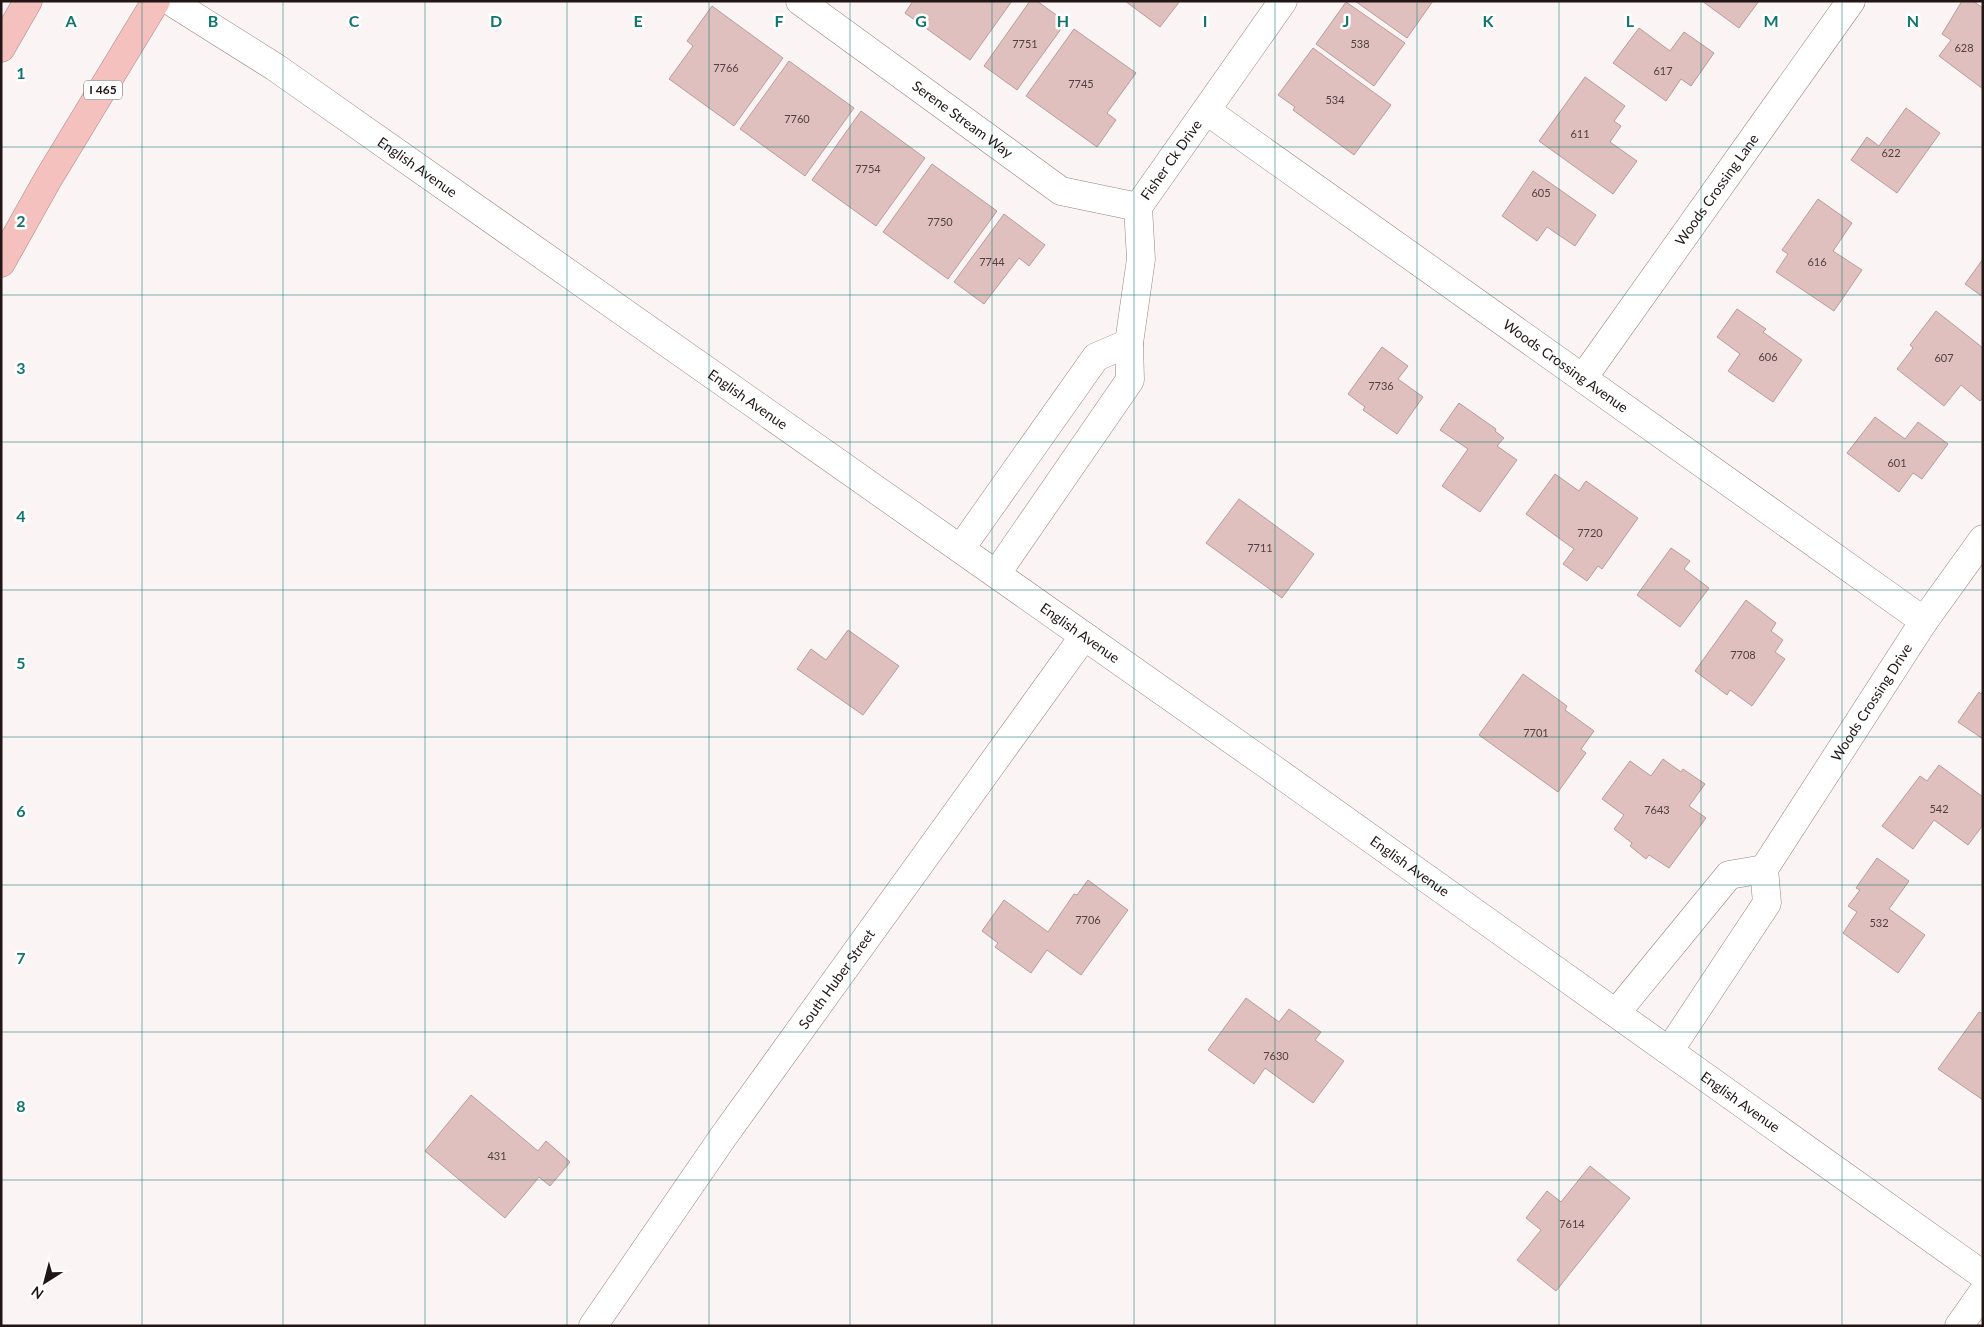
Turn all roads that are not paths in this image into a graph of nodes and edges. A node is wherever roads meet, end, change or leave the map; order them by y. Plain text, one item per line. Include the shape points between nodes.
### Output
1 (28, 1) edge
2 (156, 1) edge
3 (170, 1) edge
4 (800, 1) edge
5 (1283, 1) edge
6 (1851, 1) edge
7 (1, 48) edge
8 (1207, 111) junction
9 (1138, 207) junction
10 (1, 262) edge
11 (1129, 343) junction
12 (1583, 378) junction
13 (1983, 538) edge
14 (961, 548) junction
15 (997, 573) junction
16 (1924, 621) junction
17 (1084, 636) junction
18 (1764, 869) junction
19 (1616, 1012) junction
20 (1669, 1051) junction
21 (1983, 1275) edge
22 (1983, 1292) edge
23 (594, 1326) edge
24 (1959, 1326) edge

1 - 7 highway
2 - 10 highway, I 465
3 - 14 street, English Avenue via 275,67
4 - 9 street, Serene Stream Way via 1061,191
5 - 8 street, Fisher Ck Drive
6 - 12 street, Woods Crossing Lane
8 - 9 street, Fisher Ck Drive
8 - 12 street, Woods Crossing Avenue
9 - 11 street, Fisher Ck Drive via 1141,259
11 - 14 street via 1096,357
11 - 15 street, Fisher Ck Drive via 1130,380
12 - 16 street, Woods Crossing Avenue
13 - 16 street, Woods Crossing Drive
14 - 15 street, English Avenue
15 - 17 street, English Avenue
16 - 18 street, Woods Crossing Drive
17 - 19 street, English Avenue
17 - 23 street, South Huber Street via 723,1136
18 - 19 street via 1729,875
18 - 20 street via 1766,903
19 - 20 street, English Avenue
20 - 21 street, English Avenue
22 - 24 street

